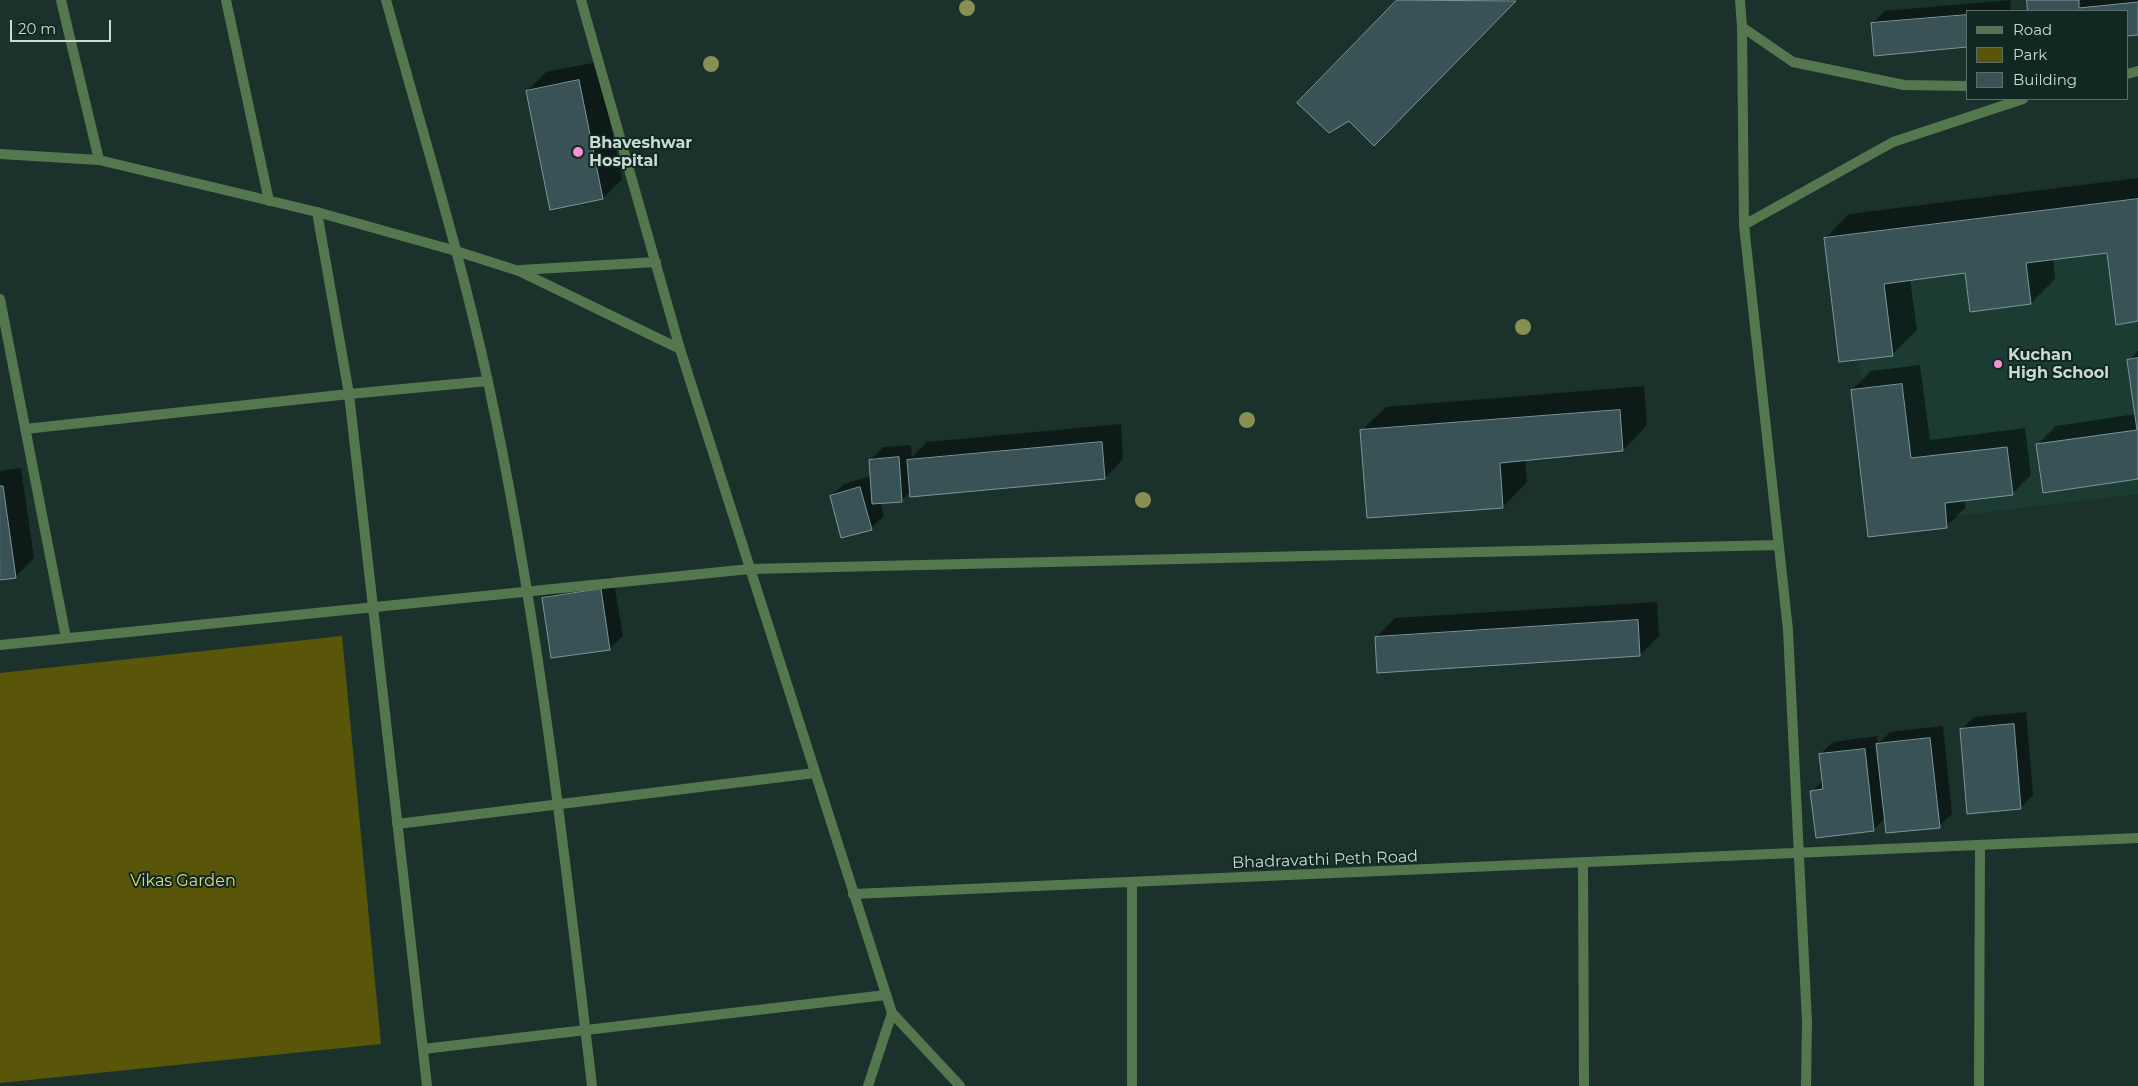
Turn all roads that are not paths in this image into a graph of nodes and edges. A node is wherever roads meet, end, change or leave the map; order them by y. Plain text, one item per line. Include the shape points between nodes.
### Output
1 (61, 0) edge
2 (226, 0) edge
3 (386, 0) edge
4 (581, 0) edge
5 (1740, 0) edge
6 (1742, 26) junction
7 (1966, 86) edge
8 (2020, 100) edge
9 (0, 154) edge
10 (98, 160) junction
11 (269, 201) junction
12 (317, 212) junction
13 (1744, 225) junction
14 (456, 251) junction
15 (656, 262) junction
16 (519, 270) junction
17 (0, 299) edge
18 (680, 349) junction
19 (488, 381) junction
20 (349, 394) junction
21 (25, 429) junction
22 (1778, 545) junction
23 (750, 569) junction
24 (527, 592) junction
25 (372, 608) junction
26 (66, 638) junction
27 (0, 645) edge
28 (815, 773) junction
29 (559, 804) junction
30 (397, 824) junction
31 (2138, 838) edge
32 (1980, 846) junction
33 (1798, 854) junction
34 (1583, 864) junction
35 (1132, 883) junction
36 (853, 894) junction
37 (886, 996) junction
38 (892, 1013) junction
39 (586, 1030) junction
40 (423, 1049) junction
41 (428, 1086) edge
42 (592, 1086) edge
43 (868, 1086) edge
44 (960, 1086) edge
45 (1132, 1086) edge
46 (1584, 1086) edge
47 (1806, 1086) edge
48 (1979, 1086) edge

1 - 10 street
2 - 11 street
3 - 14 street
4 - 15 street
5 - 6 street
6 - 7 street via 1793,62 1904,85
6 - 13 street
8 - 13 street via 1893,142
9 - 10 street
10 - 11 street
11 - 12 street
12 - 14 street
12 - 20 street
13 - 22 street
14 - 16 street
14 - 19 street
15 - 16 street
15 - 18 street
16 - 18 street
17 - 21 street
18 - 23 street
19 - 20 street
19 - 24 street
20 - 21 street
20 - 25 street
21 - 26 street
22 - 23 street
22 - 33 street via 1788,630
23 - 24 street
23 - 28 street
24 - 25 street
24 - 29 street
25 - 26 street
25 - 30 street
26 - 27 street
28 - 29 street
28 - 36 street
29 - 30 street
29 - 39 street
30 - 40 street
31 - 32 street, Bhadravathi Peth Road
32 - 33 street, Bhadravathi Peth Road
32 - 48 street
33 - 34 street, Bhadravathi Peth Road
33 - 47 street
34 - 35 street, Bhadravathi Peth Road
34 - 46 street
35 - 36 street, Bhadravathi Peth Road
35 - 45 street
36 - 37 street
37 - 38 street
37 - 39 street
38 - 43 street
38 - 44 street
39 - 40 street
39 - 42 street
40 - 41 street

